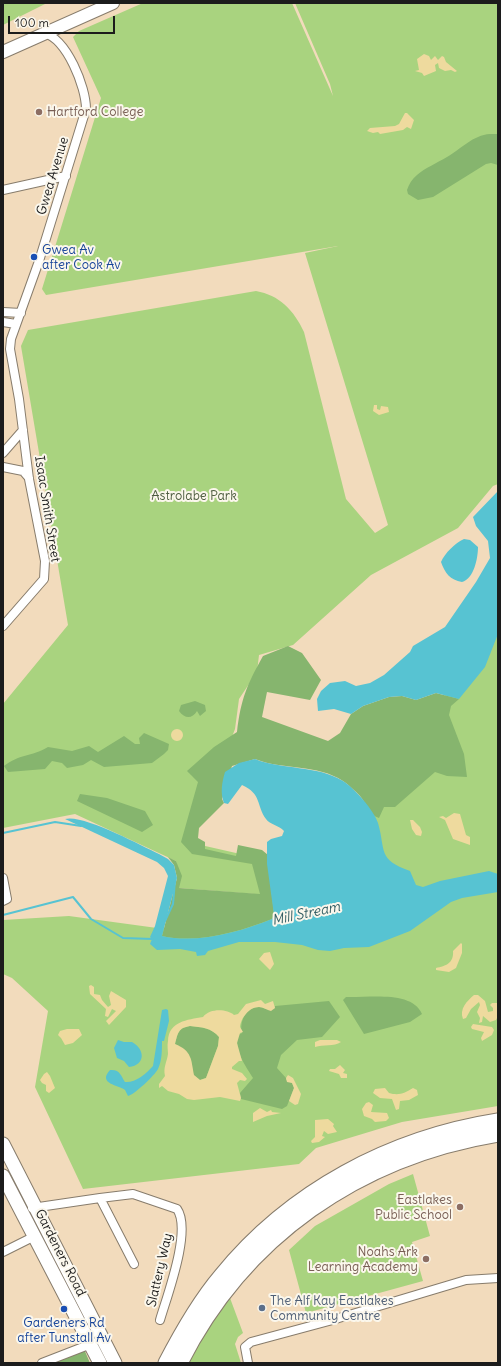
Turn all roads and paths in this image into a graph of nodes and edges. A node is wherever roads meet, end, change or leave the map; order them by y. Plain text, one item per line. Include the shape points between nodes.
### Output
1 (101, 3) edge
2 (113, 3) edge
3 (44, 33) junction
4 (3, 47) edge
5 (3, 52) edge
6 (66, 176) junction
7 (3, 190) edge
8 (3, 312) edge
9 (21, 313) junction
10 (3, 322) edge
11 (16, 324) junction
12 (3, 335) edge
13 (10, 344) junction
14 (23, 430) junction
15 (3, 453) edge
16 (3, 467) edge
17 (30, 479) junction
18 (3, 626) edge
19 (3, 878) edge
20 (3, 901) edge
21 (498, 1121) edge
22 (498, 1134) edge
23 (3, 1144) edge
24 (3, 1176) edge
25 (100, 1198) junction
26 (36, 1207) junction
27 (21, 1210) junction
28 (35, 1236) junction
29 (3, 1252) edge
30 (134, 1264) dead end
31 (498, 1278) edge
32 (160, 1320) dead end
33 (91, 1344) junction
34 (42, 1363) edge
35 (100, 1363) edge
36 (115, 1363) edge
37 (166, 1363) edge
38 (180, 1363) edge
39 (248, 1363) edge

1 - 4 street
2 - 3 street
3 - 5 street
3 - 6 street, Gwea Avenue via 58,40 68,54 84,90 86,109
6 - 7 street
6 - 9 street, Gwea Avenue
8 - 9 street
9 - 11 street, Gwea Avenue
10 - 11 street
11 - 13 street, Gwea Avenue
12 - 13 street
13 - 14 street, Isaac Smith Street
14 - 15 street
14 - 17 street, Isaac Smith Street
16 - 17 street via 22,471
17 - 18 street, Isaac Smith Street via 45,561 44,579
19 - 20 street via 7,899
21 - 37 highway via 445,1132 377,1156 333,1179 288,1210 256,1238 220,1276 187,1324
22 - 38 highway via 456,1142 413,1156 356,1181 308,1211 272,1240 236,1277 205,1319
23 - 26 main road, Gardeners Road
24 - 27 main road, Gardeners Road
25 - 26 street
25 - 30 street
25 - 32 street, Slattery Way via 133,1194 177,1209 179,1212 182,1238
26 - 27 street
26 - 36 main road, Gardeners Road
27 - 28 main road, Gardeners Road
28 - 29 street
28 - 33 main road, Gardeners Road
31 - 39 street via 466,1280 251,1342 245,1347
33 - 34 street
33 - 35 main road, Gardeners Road

